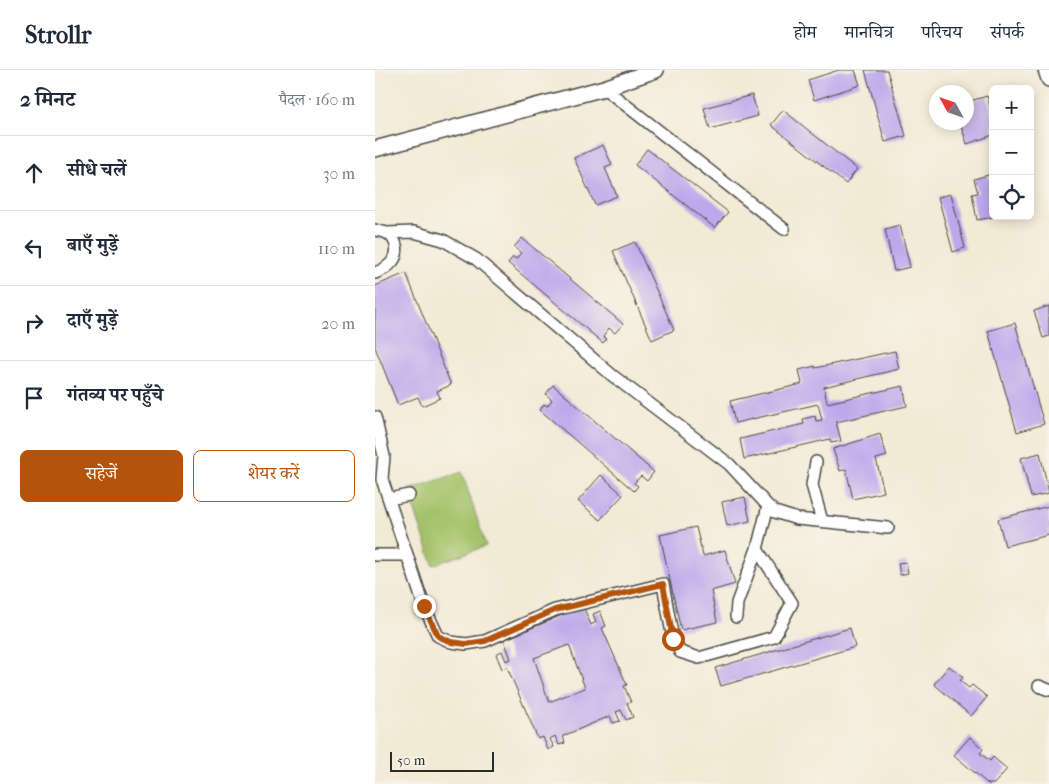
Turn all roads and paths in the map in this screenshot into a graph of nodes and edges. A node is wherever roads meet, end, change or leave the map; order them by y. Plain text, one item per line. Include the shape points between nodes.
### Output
1 (656, 70) edge
2 (1047, 70) edge
3 (1049, 79) edge
4 (604, 88) junction
5 (375, 149) edge
6 (784, 229) dead end
7 (375, 230) edge
8 (387, 233) junction
9 (375, 273) edge
10 (375, 417) edge
11 (816, 462) dead end
12 (378, 482) edge
13 (409, 495) dead end
14 (389, 499) junction
15 (768, 506) junction
16 (822, 521) junction
17 (888, 528) dead end
18 (757, 549) junction
19 (375, 555) edge
20 (407, 556) junction
21 (736, 617) dead end

1 - 4 street
2 - 3 street
4 - 5 street
4 - 6 street
7 - 8 street
8 - 9 street via 394,240 397,254 393,262
8 - 15 street via 414,232 443,240 476,259 613,376 729,464
10 - 12 street via 383,456
11 - 16 street via 812,485
12 - 14 street
13 - 14 street
14 - 20 street
15 - 16 street via 775,512 797,519
15 - 18 street
16 - 17 street
18 - 20 street via 792,603 774,637 699,658 680,652 673,639 663,584 555,610 485,641 451,642 438,636
18 - 21 street via 737,603
19 - 20 street

